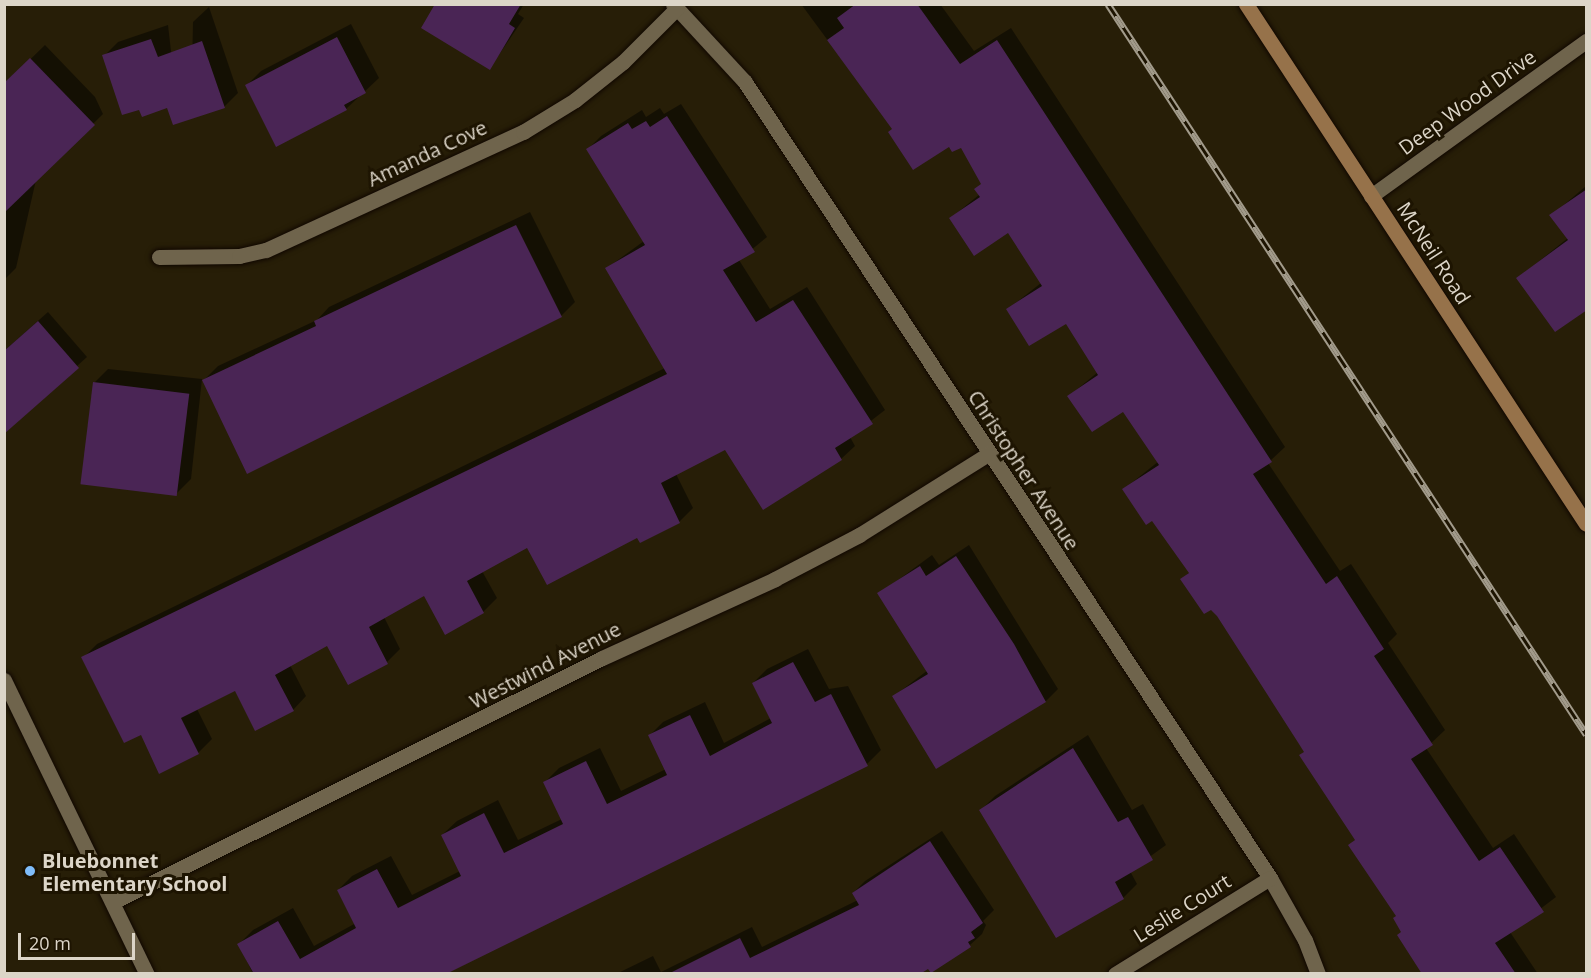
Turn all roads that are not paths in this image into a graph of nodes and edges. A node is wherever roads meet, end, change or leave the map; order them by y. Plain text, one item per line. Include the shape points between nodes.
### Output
1 (1246, 4) edge
2 (675, 6) edge
3 (1587, 41) edge
4 (1371, 196) junction
5 (159, 257) dead end
6 (988, 454) junction
7 (1587, 524) edge
8 (4, 680) edge
9 (1270, 878) junction
10 (113, 902) junction
11 (147, 974) edge
12 (1115, 974) edge
13 (1318, 974) edge

1 - 4 main road, McNeil Road
2 - 5 street, Amanda Cove via 599,81 523,132 266,250 239,256
2 - 6 street, Christopher Avenue via 745,82
3 - 4 street, Deep Wood Drive
4 - 7 main road, McNeil Road
6 - 9 street, Christopher Avenue
6 - 10 street, Westwind Avenue via 859,535 775,579 602,658
8 - 10 street
9 - 12 street, Leslie Court
9 - 13 street, Christopher Avenue via 1305,940
10 - 11 street

